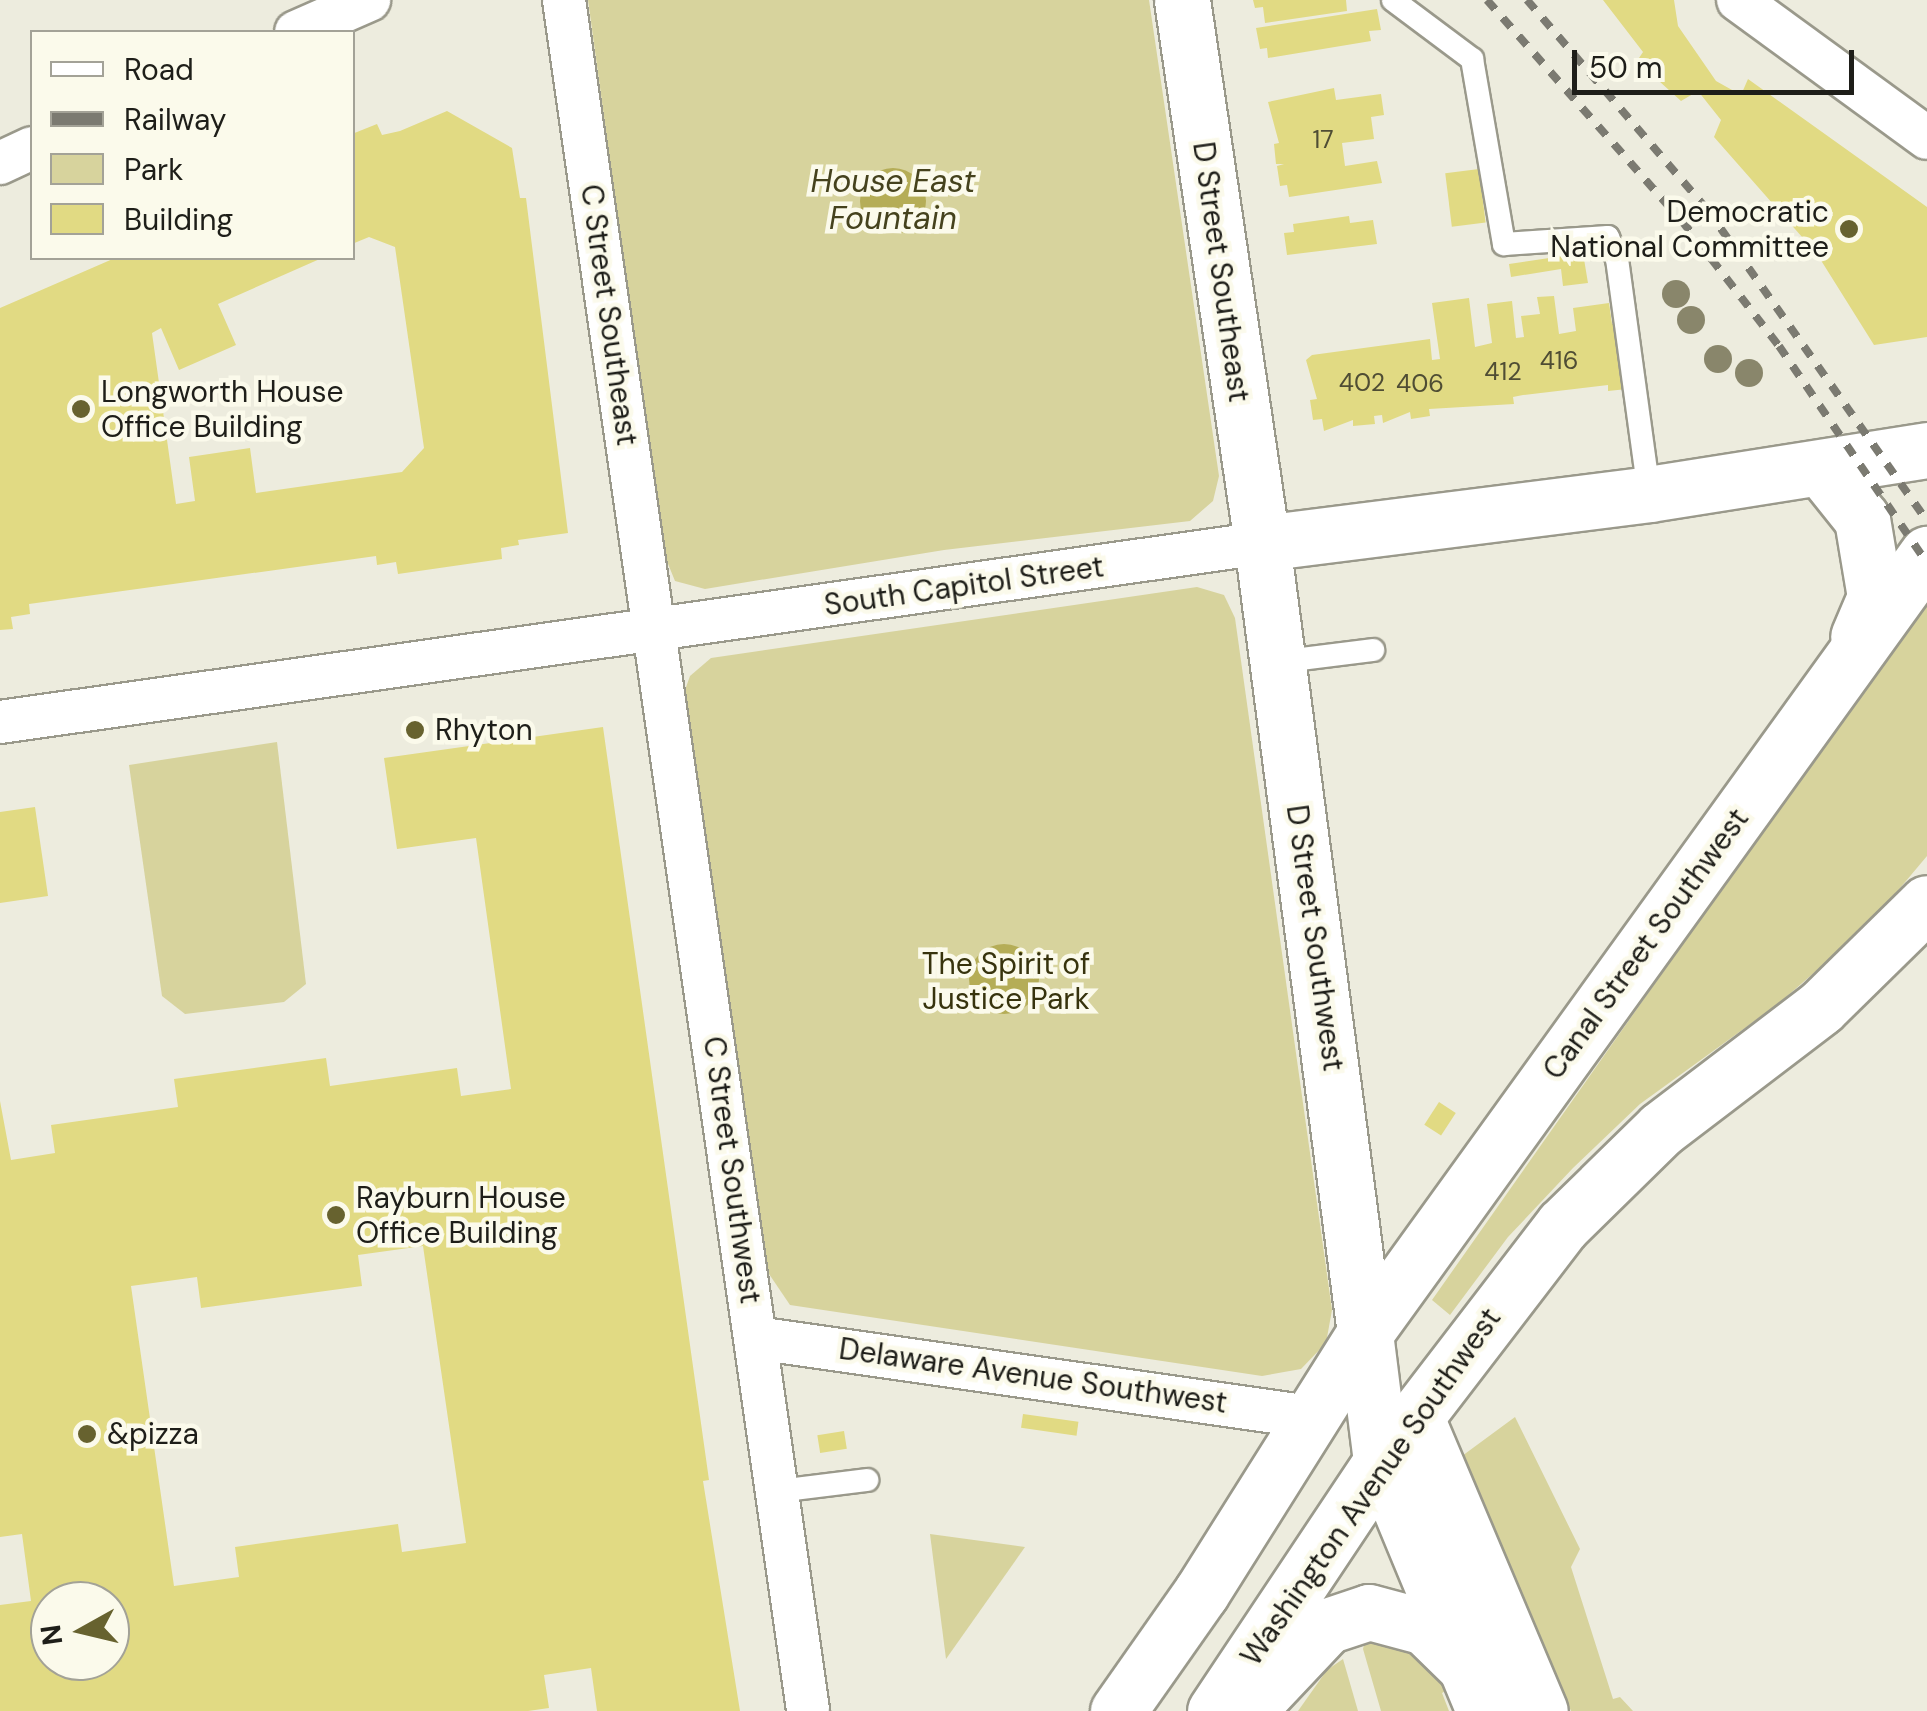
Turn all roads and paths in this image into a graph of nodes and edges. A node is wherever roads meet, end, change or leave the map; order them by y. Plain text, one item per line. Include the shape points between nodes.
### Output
1 (370, 0) edge
2 (564, 0) edge
3 (1182, 0) edge
4 (1393, 0) edge
5 (1738, 0) edge
6 (301, 30) edge
7 (1927, 138) edge
8 (30, 149) edge
9 (0, 163) edge
10 (1927, 450) edge
11 (1822, 469) junction
12 (1649, 494) junction
13 (1262, 543) junction
14 (1927, 554) edge
15 (655, 630) junction
16 (1373, 650) dead end
17 (1277, 662) junction
18 (1847, 663) junction
19 (0, 722) edge
20 (1927, 903) edge
21 (1365, 1334) junction
22 (756, 1338) junction
23 (1310, 1417) junction
24 (1416, 1418) junction
25 (1381, 1462) junction
26 (867, 1480) dead end
27 (778, 1491) junction
28 (1474, 1688) edge
29 (808, 1711) edge
30 (1118, 1711) edge
31 (1215, 1711) edge
32 (1246, 1711) edge
33 (1540, 1711) edge

1 - 6 street
2 - 15 street, C Street Southeast
3 - 13 main road, D Street Southeast
4 - 12 lane via 1472,59 1504,244 1608,237 1617,259
5 - 7 street
8 - 9 street
10 - 11 main road, South Capitol Street
11 - 12 main road, South Capitol Street
11 - 18 main road via 1862,519 1875,597
12 - 13 main road, South Capitol Street
13 - 15 street, South Capitol Street
13 - 17 main road, D Street Southwest
14 - 18 main road, Canal Street Southwest
15 - 19 street, South Capitol Street
15 - 22 street, C Street Southwest
16 - 17 lane
17 - 21 main road, D Street Southwest
18 - 21 main road, Canal Street Southwest
20 - 24 main road, Washington Avenue Southwest via 1821,1007 1610,1175 1517,1282
21 - 23 main road
21 - 24 main road
21 - 25 main road, D Street Southwest
22 - 23 street, Delaware Avenue Southwest
22 - 27 street, C Street Southwest
23 - 30 main road via 1202,1594
24 - 25 main road, Washington Avenue Southwest
24 - 33 main road
25 - 28 main road, D Street Southwest
25 - 31 main road, Washington Avenue Southwest
26 - 27 lane
27 - 29 street, C Street Southwest
28 - 32 main road via 1426,1627 1369,1612 1328,1626

